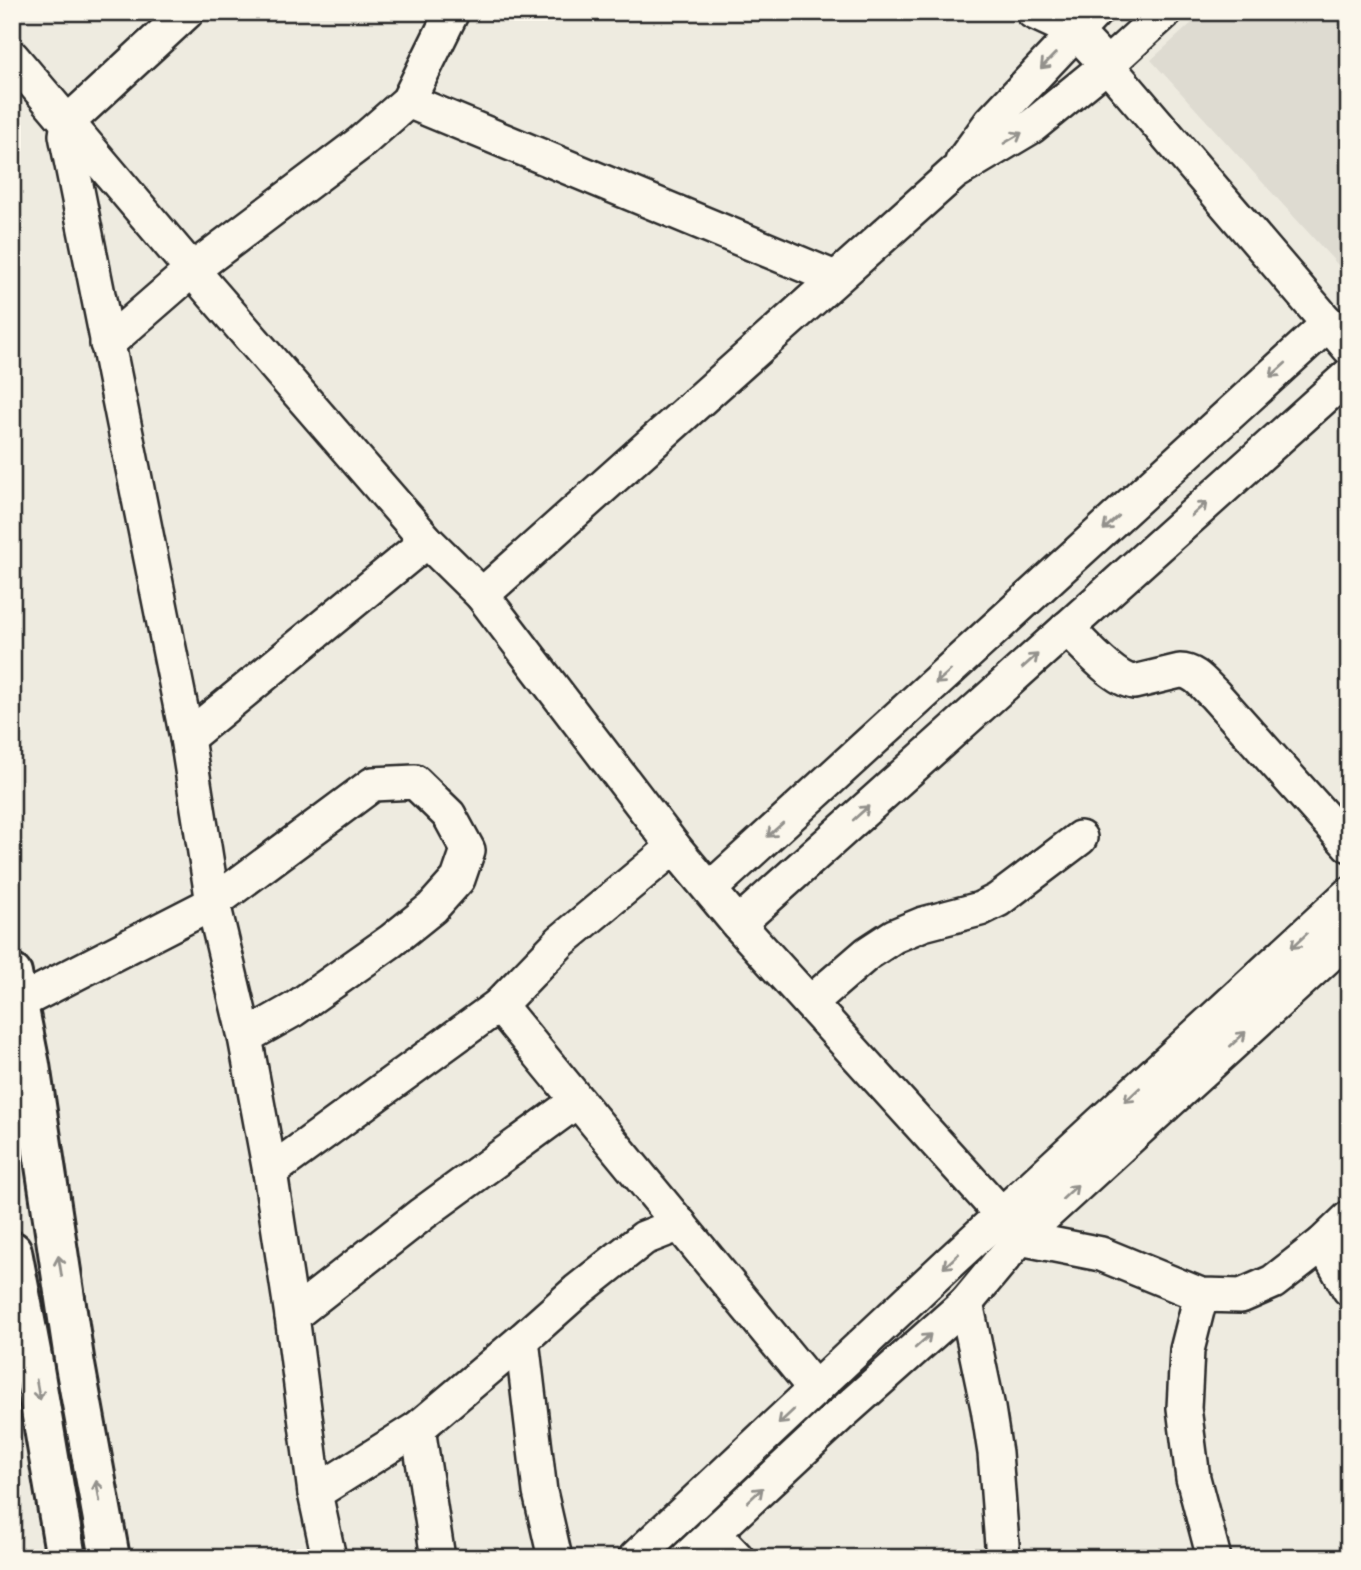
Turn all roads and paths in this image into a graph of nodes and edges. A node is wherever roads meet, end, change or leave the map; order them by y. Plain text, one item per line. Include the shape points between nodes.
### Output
1 (187, 12) edge
2 (452, 12) edge
3 (1033, 12) edge
4 (1166, 12) edge
5 (1086, 22) edge
6 (12, 57) edge
7 (1107, 65) junction
8 (408, 101) junction
9 (68, 122) junction
10 (954, 173) junction
11 (192, 270) junction
12 (835, 278) junction
13 (1339, 336) edge
14 (107, 344) junction
15 (1349, 375) edge
16 (427, 541) junction
17 (482, 595) junction
18 (1067, 628) junction
19 (187, 738) junction
20 (1080, 838) dead end
21 (1349, 845) edge
22 (674, 847) junction
23 (710, 889) junction
24 (1349, 894) edge
25 (213, 903) junction
26 (738, 925) junction
27 (1349, 937) edge
28 (15, 988) edge
29 (810, 1003) junction
30 (499, 1005) junction
31 (245, 1037) junction
32 (577, 1101) junction
33 (270, 1172) junction
34 (1349, 1218) edge
35 (680, 1224) junction
36 (1011, 1227) junction
37 (1323, 1243) junction
38 (12, 1251) edge
39 (1349, 1289) edge
40 (1201, 1295) junction
41 (966, 1303) junction
42 (292, 1316) junction
43 (522, 1340) junction
44 (815, 1389) junction
45 (418, 1428) junction
46 (315, 1493) junction
47 (713, 1534) junction
48 (66, 1558) edge
49 (110, 1558) edge
50 (330, 1558) edge
51 (438, 1558) edge
52 (555, 1558) edge
53 (635, 1558) edge
54 (687, 1558) edge
55 (737, 1558) edge
56 (1003, 1558) edge
57 (1214, 1558) edge

1 - 9 street
2 - 8 street
3 - 5 street
4 - 7 street
5 - 7 street
5 -> 10 street via 991,122
6 - 9 street
10 -> 7 street via 1031,127
7 - 13 street
8 - 11 street via 359,144
8 - 12 street
9 - 11 street
9 - 14 street via 66,135
10 - 12 street
11 - 14 street
11 - 16 street
12 - 17 street
13 -> 23 street
14 - 19 street
18 -> 15 street
16 - 17 street
16 - 19 street
17 - 22 street
18 - 21 street via 1128,682 1180,671 1193,674
26 -> 18 street
19 - 25 street
20 - 29 street via 998,900 894,936
22 - 23 street
22 - 30 street via 561,941
23 - 26 street
24 -> 36 street
25 - 28 street
25 - 31 street
25 - 31 street via 373,784 415,782 449,815 468,850 458,879 432,908 293,1010
26 - 29 street
36 -> 27 street
49 -> 28 main road
29 - 36 street
30 - 32 street
30 - 33 street
31 - 33 street
32 - 35 street
32 - 42 street
33 - 42 street
34 - 37 street
35 - 43 street via 644,1238
35 - 44 street
36 - 40 street via 1101,1254
36 - 41 street
36 -> 44 street
37 - 39 street
37 - 40 street via 1273,1282 1241,1296
38 -> 48 main road
40 - 57 street via 1187,1350 1184,1408 1193,1478
47 -> 41 street
41 - 56 street via 993,1442
42 - 46 street
43 - 45 street
43 - 52 street via 540,1492
44 -> 53 street
45 - 46 street
45 - 51 street
46 - 50 street
47 - 54 street
47 - 55 street

